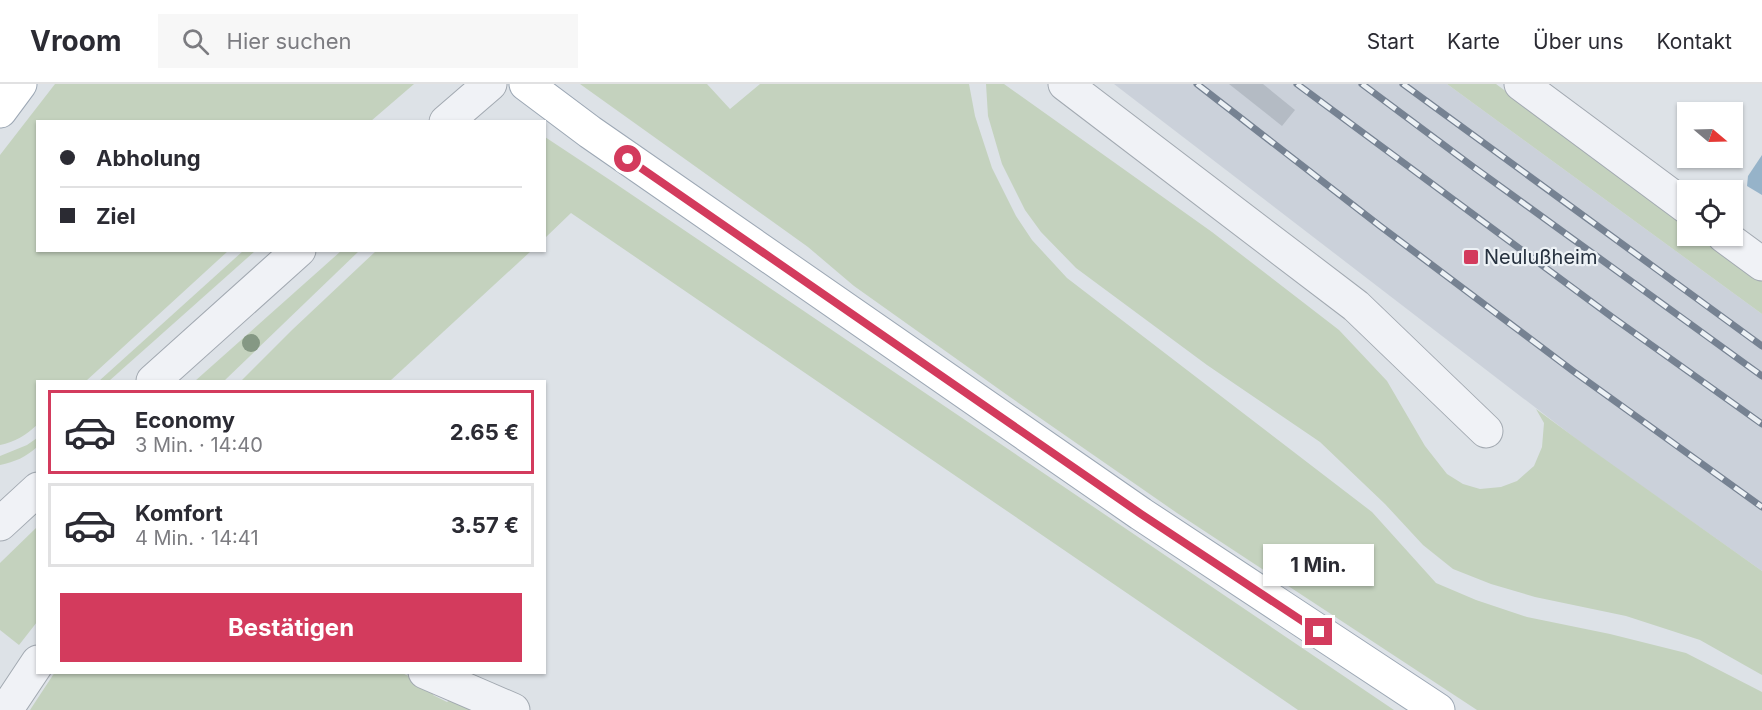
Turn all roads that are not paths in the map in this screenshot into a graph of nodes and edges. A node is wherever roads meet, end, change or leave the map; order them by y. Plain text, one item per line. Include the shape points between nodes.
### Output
1 (20, 84) edge
2 (490, 84) edge
3 (526, 84) edge
4 (1065, 84) edge
5 (1521, 84) edge
6 (0, 111) edge
7 (448, 120) edge
8 (1677, 200) edge
9 (1738, 246) edge
10 (297, 252) edge
11 (1762, 264) edge
12 (154, 380) edge
13 (1486, 431) dead end
14 (36, 491) edge
15 (0, 524) edge
16 (36, 665) edge
17 (430, 674) edge
18 (6, 710) edge
19 (513, 710) edge
20 (1438, 710) edge

1 - 6 main road
2 - 7 street
3 - 20 main road via 599,139 1141,514
4 - 13 street via 1356,306
5 - 8 street
9 - 11 street
10 - 12 street
14 - 15 street
16 - 18 street
17 - 19 street

